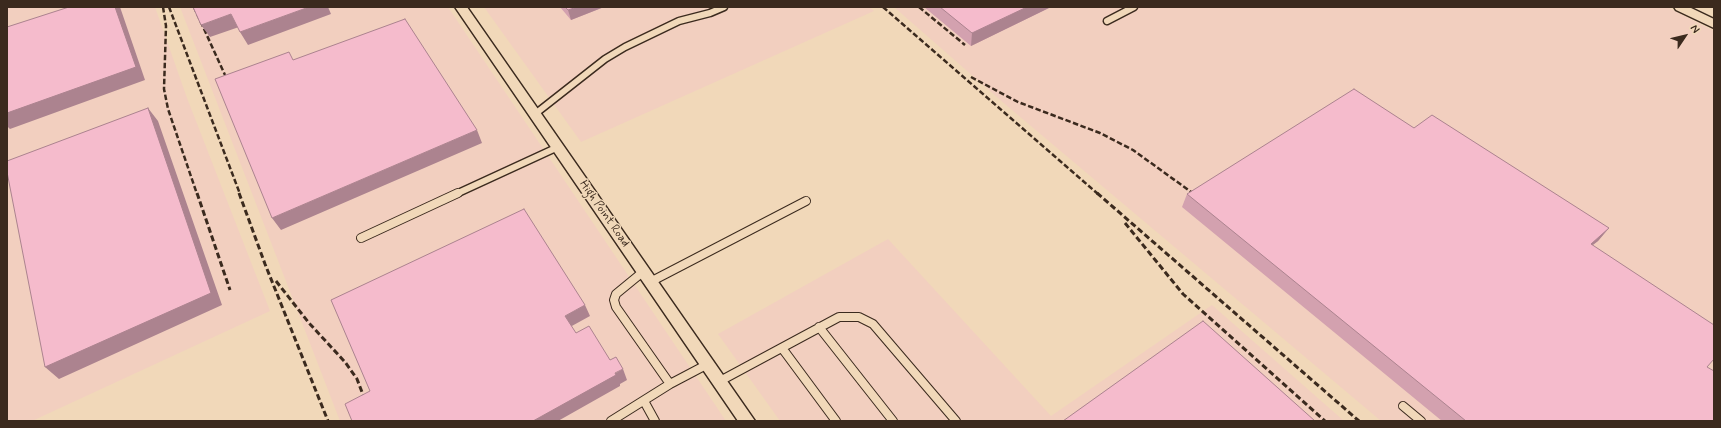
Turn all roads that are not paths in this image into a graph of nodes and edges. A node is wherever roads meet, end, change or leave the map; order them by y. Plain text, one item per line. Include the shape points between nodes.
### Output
1 (461, 7) edge
2 (724, 7) edge
3 (1134, 7) edge
4 (1680, 7) edge
5 (1107, 21) dead end
6 (1714, 24) edge
7 (535, 114) junction
8 (558, 147) junction
9 (806, 201) dead end
10 (361, 238) dead end
11 (648, 276) junction
12 (819, 328) junction
13 (782, 348) junction
14 (708, 364) junction
15 (720, 381) junction
16 (670, 384) junction
17 (644, 401) junction
18 (1403, 406) dead end
19 (610, 421) edge
20 (655, 421) edge
21 (747, 421) edge
22 (836, 421) edge
23 (893, 421) edge
24 (956, 421) edge
25 (1421, 421) edge

1 - 7 street, High Point Road
2 - 7 lane via 679,21 625,46 605,58
3 - 5 lane
4 - 6 street
7 - 8 street, High Point Road
8 - 10 lane
8 - 11 street, High Point Road
9 - 11 lane
11 - 14 street, High Point Road
11 - 16 lane via 616,294 614,300 616,307
12 - 13 lane
12 - 23 lane
12 - 24 lane via 839,317 859,317 873,324
13 - 15 lane
13 - 22 lane
14 - 15 street, High Point Road
14 - 16 lane
15 - 21 street, High Point Road
16 - 17 lane
17 - 19 lane
17 - 20 lane
18 - 25 lane

